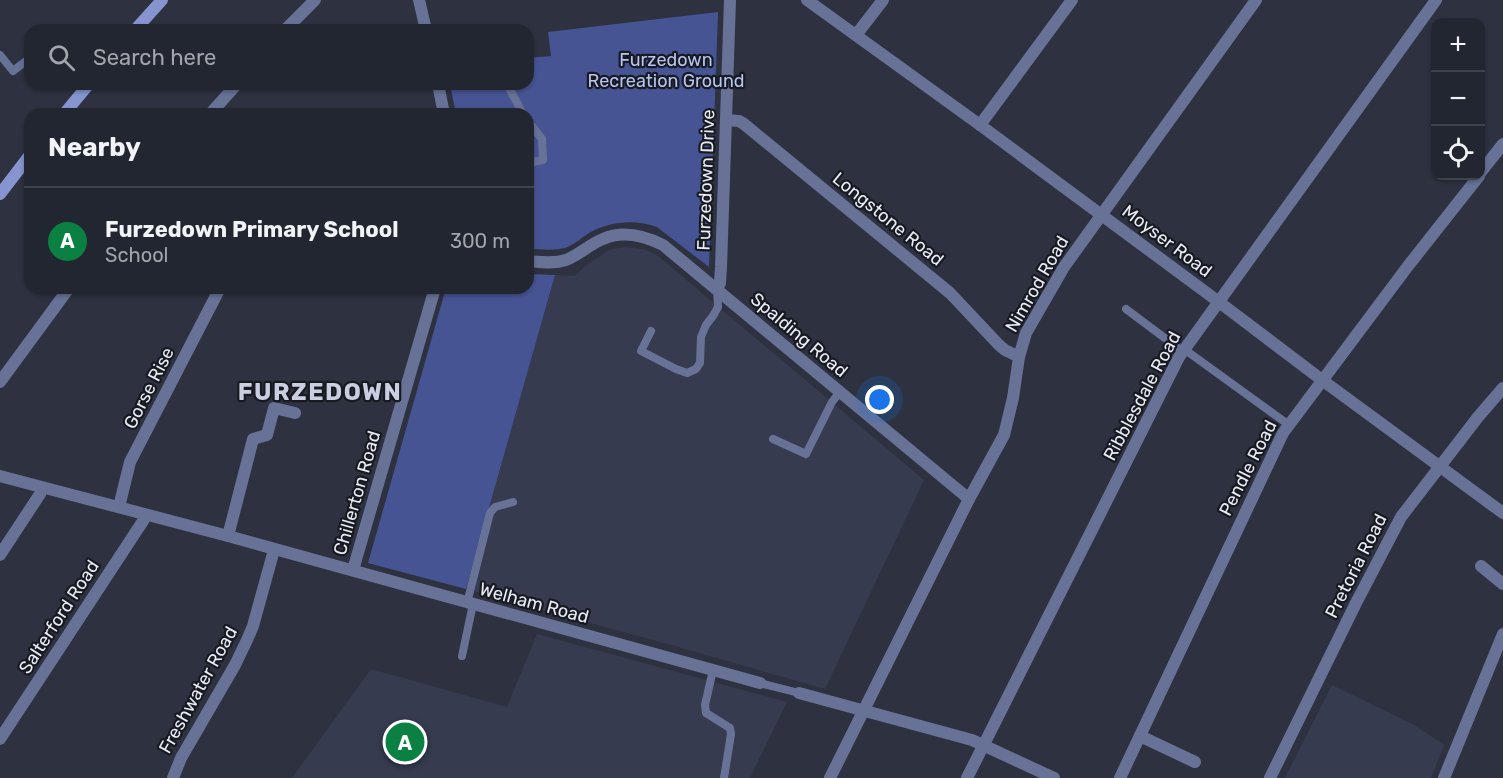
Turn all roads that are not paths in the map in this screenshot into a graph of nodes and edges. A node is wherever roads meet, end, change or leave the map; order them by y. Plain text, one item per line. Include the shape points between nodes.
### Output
1 (161, 0) edge
2 (315, 0) edge
3 (419, 0) edge
4 (730, 0) edge
5 (807, 0) edge
6 (883, 0) edge
7 (1072, 0) edge
8 (1256, 0) edge
9 (1436, 0) edge
10 (140, 24) edge
11 (291, 24) edge
12 (425, 24) edge
13 (856, 35) junction
14 (0, 55) edge
15 (24, 63) edge
16 (84, 90) edge
17 (232, 90) edge
18 (439, 90) edge
19 (510, 90) edge
20 (69, 108) edge
21 (215, 108) edge
22 (443, 108) edge
23 (520, 108) edge
24 (726, 120) junction
25 (980, 124) junction
26 (534, 129) edge
27 (1503, 144) edge
28 (534, 162) edge
29 (24, 163) edge
30 (1485, 167) edge
31 (1475, 180) edge
32 (0, 194) edge
33 (1102, 215) junction
34 (534, 261) edge
35 (717, 289) junction
36 (65, 294) edge
37 (217, 294) edge
38 (433, 294) edge
39 (1219, 302) junction
40 (1126, 309) dead end
41 (651, 331) dead end
42 (1183, 350) junction
43 (1019, 357) junction
44 (1322, 380) junction
45 (0, 382) edge
46 (1503, 388) edge
47 (839, 393) junction
48 (295, 413) dead end
49 (1289, 425) junction
50 (773, 439) dead end
51 (1439, 466) junction
52 (0, 476) edge
53 (42, 488) junction
54 (969, 500) junction
55 (513, 502) dead end
56 (119, 507) junction
57 (1503, 513) edge
58 (146, 515) junction
59 (228, 536) junction
60 (274, 550) junction
61 (0, 555) edge
62 (1481, 567) dead end
63 (353, 570) junction
64 (1503, 584) edge
65 (470, 603) junction
66 (1503, 634) edge
67 (462, 656) dead end
68 (713, 670) junction
69 (760, 683) joint
70 (799, 693) joint
71 (863, 711) junction
72 (1140, 736) junction
73 (0, 739) edge
74 (984, 745) junction
75 (1195, 762) dead end
76 (172, 778) edge
77 (724, 778) edge
78 (830, 778) edge
79 (967, 778) edge
80 (1054, 778) edge
81 (1120, 778) edge
82 (1270, 778) edge
83 (1444, 778) edge

1 - 10 main road
2 - 11 street
3 - 12 street
4 - 24 street, Furzedown Drive
5 - 13 street, Moyser Road
6 - 13 street
7 - 25 street
8 - 33 street, Nimrod Road
9 - 39 street, Ribblesdale Road
13 - 25 street, Moyser Road
14 - 15 lane via 13,71
16 - 20 main road
17 - 21 street
18 - 22 street
19 - 23 lane
24 - 35 street, Furzedown Drive via 721,275
24 - 43 street, Longstone Road via 744,124 950,292 1005,351
25 - 33 street, Moyser Road
26 - 28 lane via 542,139 543,160
27 - 30 street, Pendle Road
29 - 32 main road
31 - 44 street, Pendle Road
33 - 39 street, Moyser Road
33 - 43 street, Nimrod Road via 1064,267 1026,333
34 - 35 street, Spalding Road via 566,260 604,238 639,235 663,245
35 - 41 lane via 718,307 701,337 700,363 696,369 687,373 641,351
35 - 47 street, Spalding Road
36 - 45 street
37 - 56 street, Gorse Rise via 130,462
38 - 63 street, Chillerton Road
39 - 42 street, Ribblesdale Road
39 - 44 street, Moyser Road
40 - 42 lane
42 - 49 lane
42 - 74 street, Ribblesdale Road
43 - 54 street, Nimrod Road via 1005,435
44 - 49 street, Pendle Road
44 - 51 street, Moyser Road
46 - 51 street, Pretoria Road
47 - 50 lane via 806,454
47 - 54 street, Spalding Road
48 - 59 street via 274,408 267,435 253,439
49 - 72 street, Pendle Road
51 - 57 street, Moyser Road
51 - 82 street, Pretoria Road via 1401,517
52 - 53 street, Welham Road
53 - 56 street, Welham Road
53 - 61 street
54 - 71 street, Nimrod Road
55 - 65 lane via 495,507 490,513
56 - 58 street, Welham Road
58 - 59 street, Welham Road
58 - 73 street, Salterford Road
59 - 60 street, Welham Road
60 - 63 street, Welham Road
60 - 76 street, Freshwater Road via 247,640
62 - 64 street
63 - 65 street, Welham Road
65 - 67 lane
65 - 68 street, Welham Road
66 - 83 street
68 - 69 street, Welham Road
68 - 77 lane via 705,705 706,713 730,728
69 - 70 lane, Welham Road
70 - 71 street, Welham Road
71 - 74 street, Welham Road
71 - 78 street, Nimrod Road
72 - 75 street
72 - 81 street, Pendle Road
74 - 79 street, Ribblesdale Road
74 - 80 street, Welham Road

